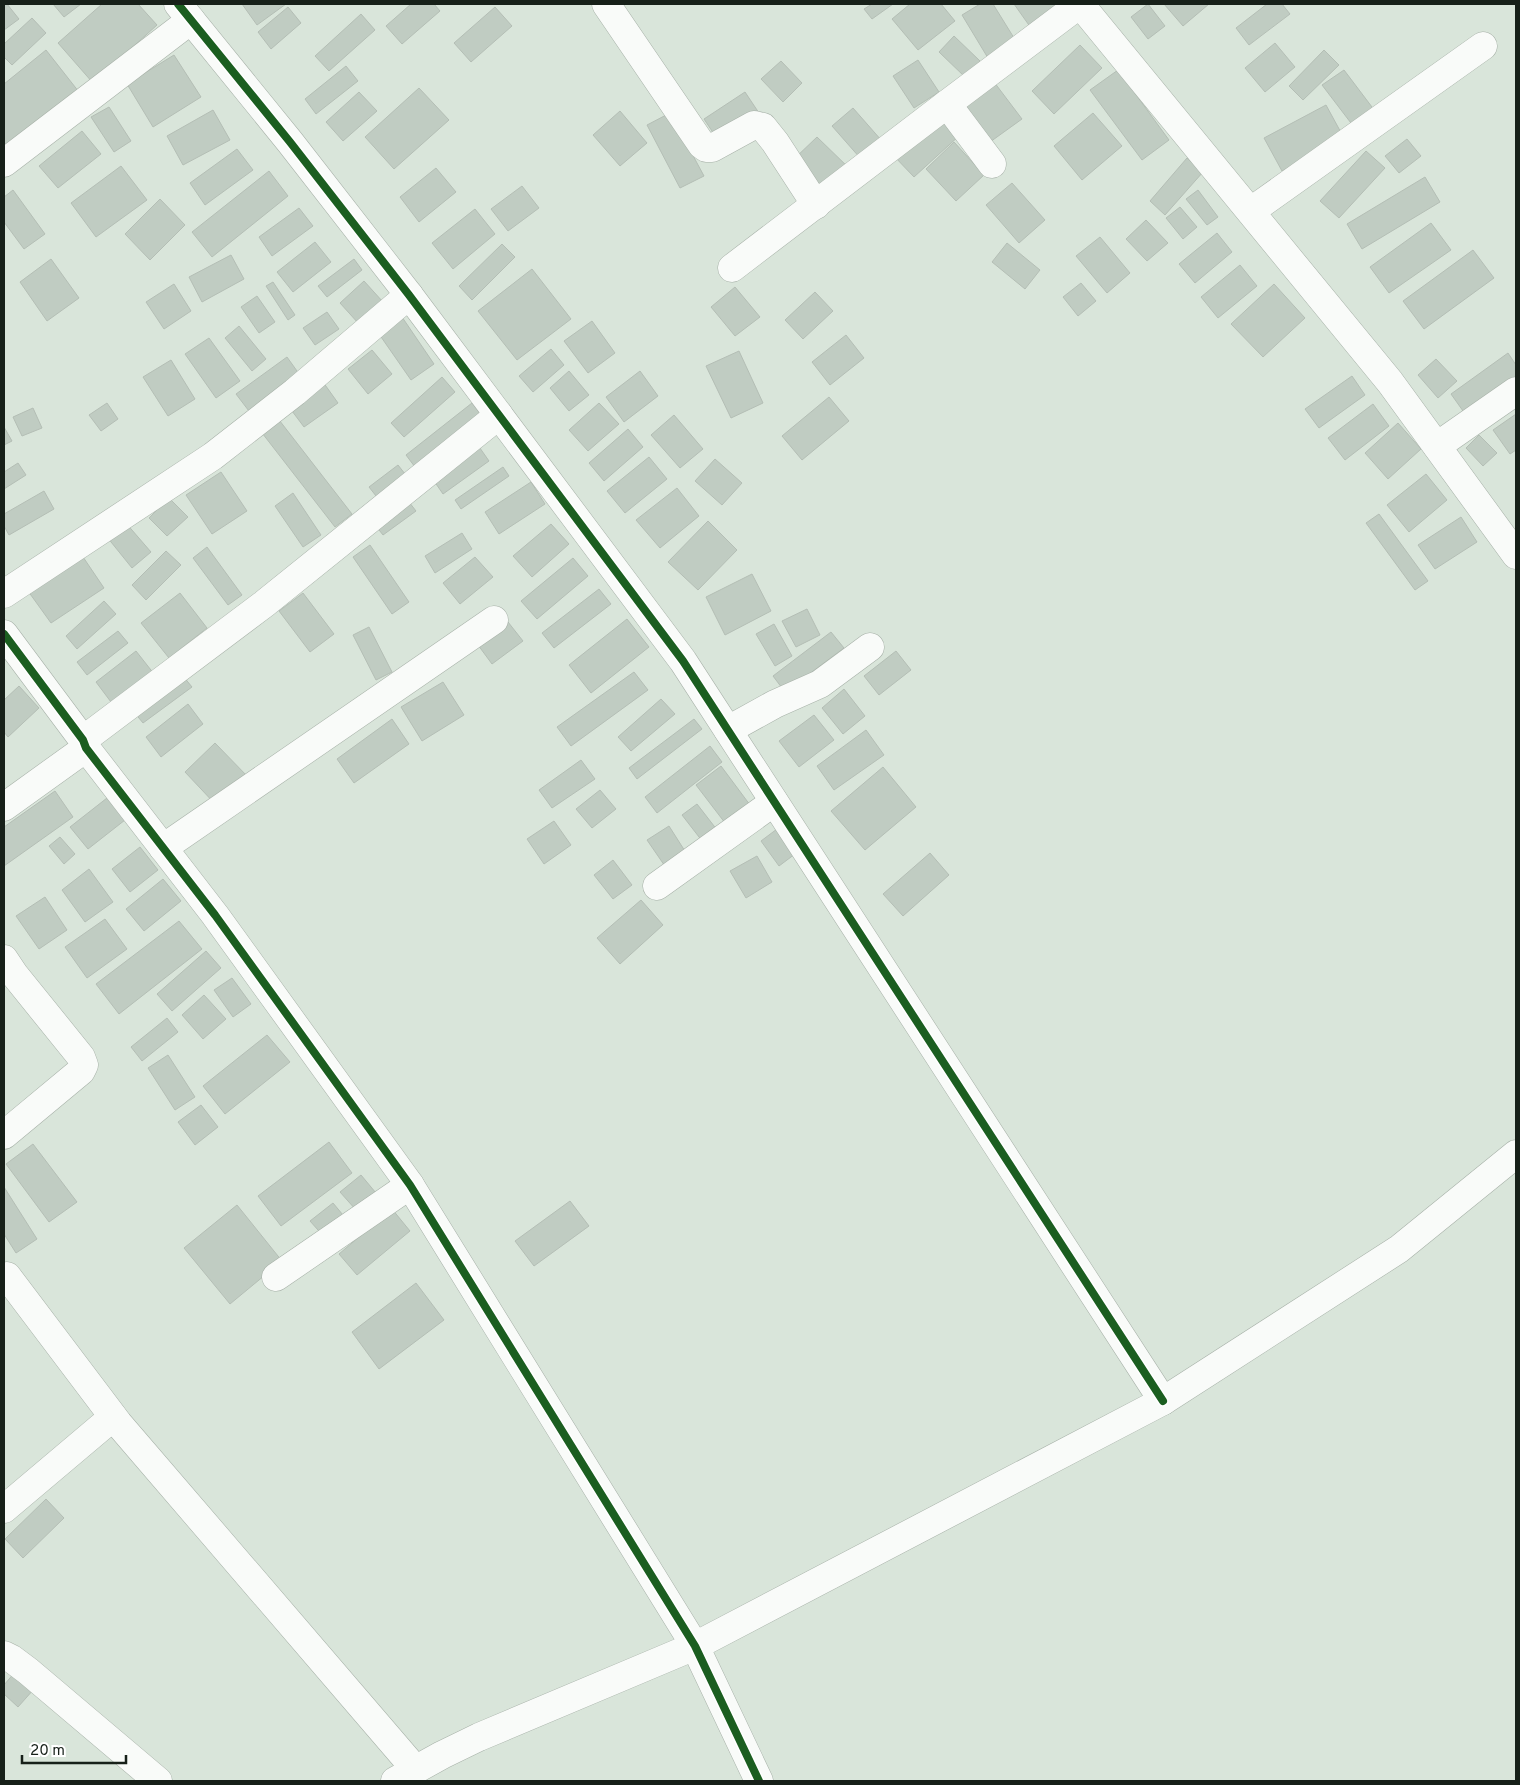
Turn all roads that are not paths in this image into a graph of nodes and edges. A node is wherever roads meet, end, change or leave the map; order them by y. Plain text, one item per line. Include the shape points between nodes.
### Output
1 (606, 4) edge
2 (1080, 4) edge
3 (184, 12) edge
4 (1483, 46) dead end
5 (947, 104) junction
6 (4, 163) edge
7 (992, 164) dead end
8 (816, 204) junction
9 (1251, 210) junction
10 (732, 268) dead end
11 (409, 295) junction
12 (1516, 391) edge
13 (500, 415) junction
14 (1437, 446) junction
15 (1516, 555) edge
16 (4, 594) edge
17 (494, 620) dead end
18 (4, 634) edge
19 (870, 647) dead end
20 (728, 730) junction
21 (85, 744) junction
22 (774, 802) junction
23 (4, 807) edge
24 (163, 848) junction
25 (658, 886) dead end
26 (4, 959) edge
27 (4, 1135) edge
28 (1516, 1154) edge
29 (410, 1185) junction
30 (7, 1276) dead end
31 (276, 1277) dead end
32 (1163, 1401) junction
33 (113, 1417) junction
34 (4, 1509) edge
35 (695, 1646) junction
36 (4, 1655) edge
37 (406, 1775) edge
38 (158, 1781) edge
39 (759, 1781) edge

1 - 8 street via 702,145 712,148 754,125 763,127
2 - 5 street
2 - 9 street
3 - 6 street
3 - 11 street
4 - 9 street
5 - 7 street
5 - 8 street
8 - 10 street
9 - 14 street via 1390,382
11 - 13 street
11 - 16 street via 295,392 213,456
12 - 14 street
13 - 20 street via 683,661
13 - 21 street
14 - 15 street
17 - 24 street
18 - 21 street
19 - 20 street via 820,684
20 - 22 street
21 - 23 street
21 - 24 street
22 - 25 street
22 - 32 street
24 - 29 street
26 - 27 street via 82,1057 84,1065 81,1071
28 - 32 street via 1399,1250
29 - 31 street
29 - 35 street
30 - 33 street
32 - 35 street
33 - 34 street
33 - 37 street
35 - 37 street via 479,1737
35 - 39 street
36 - 38 street via 28,1671

